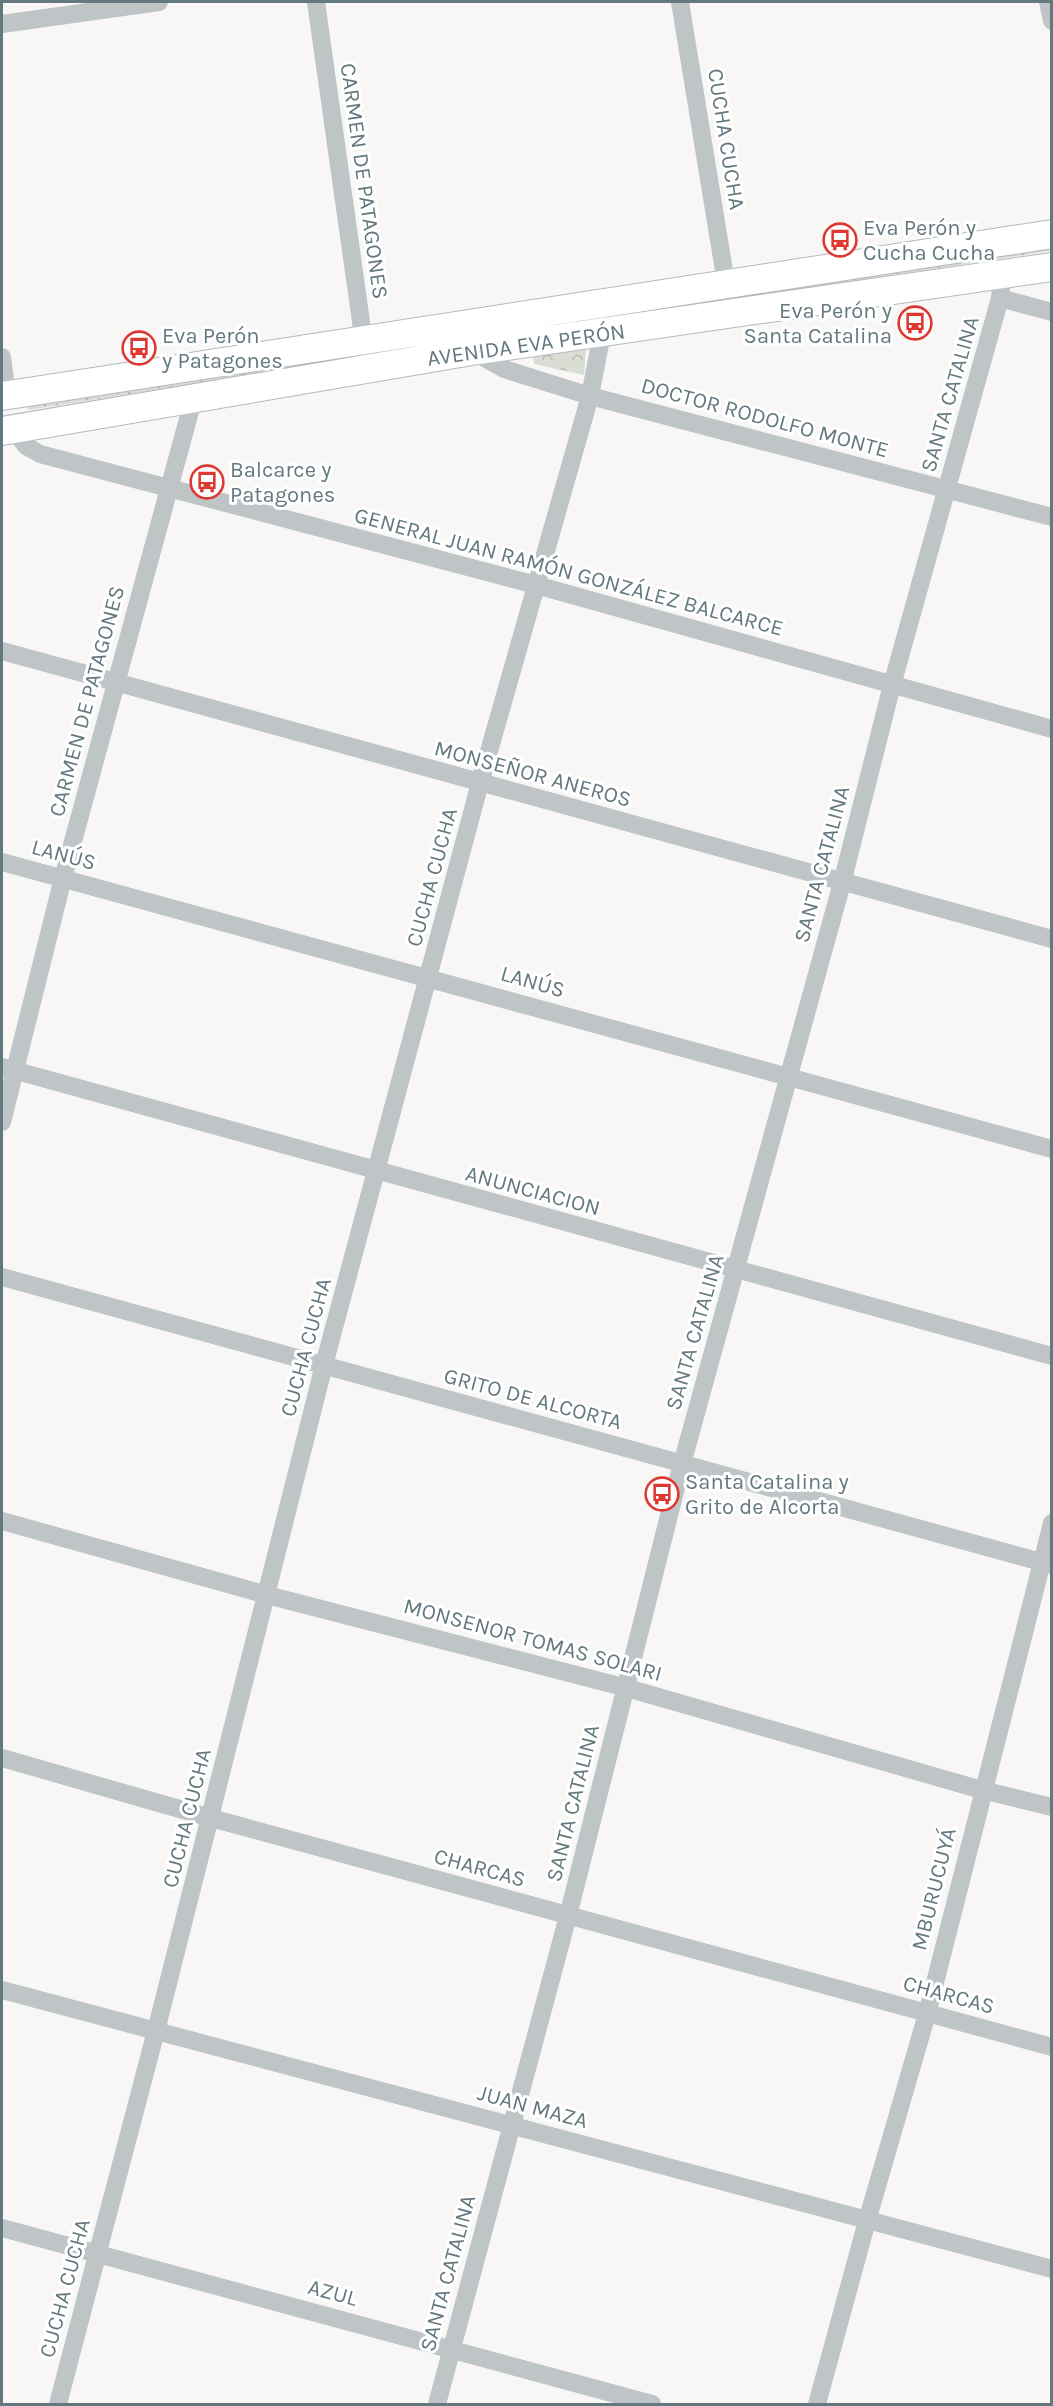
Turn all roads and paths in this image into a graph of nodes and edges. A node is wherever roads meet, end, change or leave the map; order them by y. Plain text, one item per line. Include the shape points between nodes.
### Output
1 (159, 2) edge
2 (316, 2) edge
3 (680, 2) edge
4 (1048, 2) edge
5 (1052, 21) edge
6 (2, 24) edge
7 (1052, 234) edge
8 (1052, 267) edge
9 (726, 283) junction
10 (1001, 286) junction
11 (593, 303) junction
12 (1052, 312) edge
13 (598, 333) junction
14 (471, 351) junction
15 (366, 354) junction
16 (2, 357) edge
17 (4, 395) edge
18 (590, 396) junction
19 (194, 397) junction
20 (7, 430) edge
21 (168, 487) junction
22 (947, 490) junction
23 (1052, 517) edge
24 (536, 585) junction
25 (2, 651) edge
26 (117, 682) junction
27 (892, 685) junction
28 (1052, 729) edge
29 (480, 783) junction
30 (2, 862) edge
31 (63, 879) junction
32 (842, 883) junction
33 (1052, 939) edge
34 (429, 977) junction
35 (9, 1069) edge
36 (787, 1077) junction
37 (2, 1122) edge
38 (1052, 1149) edge
39 (376, 1172) junction
40 (736, 1270) junction
41 (2, 1277) edge
42 (1052, 1356) edge
43 (324, 1365) junction
44 (682, 1464) junction
45 (2, 1521) edge
46 (1052, 1523) edge
47 (1046, 1564) edge
48 (267, 1595) junction
49 (627, 1688) junction
50 (2, 1758) edge
51 (982, 1790) junction
52 (1052, 1807) edge
53 (211, 1818) junction
54 (568, 1916) junction
55 (2, 1990) edge
56 (927, 2014) junction
57 (156, 2031) junction
58 (1052, 2046) edge
59 (510, 2125) junction
60 (867, 2221) junction
61 (2, 2228) edge
62 (97, 2255) junction
63 (1052, 2269) edge
64 (452, 2349) junction
65 (58, 2404) edge
66 (437, 2404) edge
67 (652, 2404) edge
68 (818, 2404) edge

1 - 6 street
2 - 15 street, CARMEN DE PATAGONES
3 - 9 street, CUCHA CUCHA
4 - 5 street
7 - 9 main road, AVENIDA EVA PERÓN
8 - 10 main road, AVENIDA EVA PERÓN
9 - 11 main road, AVENIDA EVA PERÓN
10 - 12 street
10 - 13 main road, AVENIDA EVA PERÓN
10 - 22 street, SANTA CATALINA
11 - 13 street, CUCHA CUCHA
11 - 15 main road, AVENIDA EVA PERÓN
13 - 14 main road, AVENIDA EVA PERÓN
13 - 18 street, CUCHA CUCHA via 600,344
14 - 15 main road, AVENIDA EVA PERÓN
14 - 18 street, DOCTOR RODOLFO MONTE via 504,369
15 - 17 main road, AVENIDA EVA PERÓN
15 - 19 main road, AVENIDA EVA PERÓN
16 - 17 street
18 - 22 street, DOCTOR RODOLFO MONTE
18 - 24 street, CUCHA CUCHA
19 - 20 main road, AVENIDA EVA PERÓN
19 - 21 street, CARMEN DE PATAGONES
20 - 21 street, GENERAL JUAN RAMÓN GONZÁLEZ BALCARCE via 40,454
21 - 24 street, GENERAL JUAN RAMÓN GONZÁLEZ BALCARCE
21 - 26 street, CARMEN DE PATAGONES
22 - 23 street, DOCTOR RODOLFO MONTE
22 - 27 street, SANTA CATALINA
24 - 27 street, GENERAL JUAN RAMÓN GONZÁLEZ BALCARCE
24 - 29 street, CUCHA CUCHA
25 - 26 street, MONSEÑOR ANEROS
26 - 29 street, MONSEÑOR ANEROS
26 - 31 street, CARMEN DE PATAGONES
27 - 28 street, GENERAL JUAN RAMÓN GONZÁLEZ BALCARCE
27 - 32 street, SANTA CATALINA
29 - 32 street, MONSEÑOR ANEROS
29 - 34 street, CUCHA CUCHA
30 - 31 street, LANÚS
31 - 34 street, LANÚS
31 - 35 street, CARMEN DE PATAGONES
32 - 33 street, MONSEÑOR ANEROS
32 - 36 street, SANTA CATALINA
34 - 36 street, LANÚS
34 - 39 street, CUCHA CUCHA
35 - 37 street, CARMEN DE PATAGONES
35 - 39 street, ANUNCIACION
36 - 38 street, LANÚS
36 - 40 street, SANTA CATALINA
39 - 40 street, ANUNCIACION
39 - 43 street, CUCHA CUCHA
40 - 42 street, ANUNCIACION
40 - 44 street, SANTA CATALINA
41 - 43 street, GRITO DE ALCORTA
43 - 44 street, GRITO DE ALCORTA
43 - 48 street, CUCHA CUCHA
44 - 47 street, GRITO DE ALCORTA
44 - 49 street, SANTA CATALINA
45 - 48 street, MONSENOR TOMAS SOLARI
46 - 47 street, MBURUCUYÁ
47 - 51 street, MBURUCUYÁ
48 - 49 street, MONSENOR TOMAS SOLARI
48 - 53 street, CUCHA CUCHA
49 - 51 street, MONSENOR TOMAS SOLARI
49 - 54 street, SANTA CATALINA
50 - 53 street, CHARCAS
51 - 52 street, MONSENOR TOMAS SOLARI
51 - 56 street, MBURUCUYÁ
53 - 54 street, CHARCAS
53 - 57 street, CUCHA CUCHA
54 - 56 street, CHARCAS
54 - 59 street, SANTA CATALINA
55 - 57 street, JUAN MAZA
56 - 58 street, CHARCAS
56 - 60 street, MBURUCUYÁ
57 - 59 street, JUAN MAZA
57 - 62 street, CUCHA CUCHA
59 - 60 street, JUAN MAZA
59 - 64 street, SANTA CATALINA
60 - 63 street, JUAN MAZA
60 - 68 street, MBURUCUYÁ
61 - 62 street, AZUL
62 - 64 street, AZUL
62 - 65 street, CUCHA CUCHA
64 - 66 street, SANTA CATALINA
64 - 67 street, AZUL

